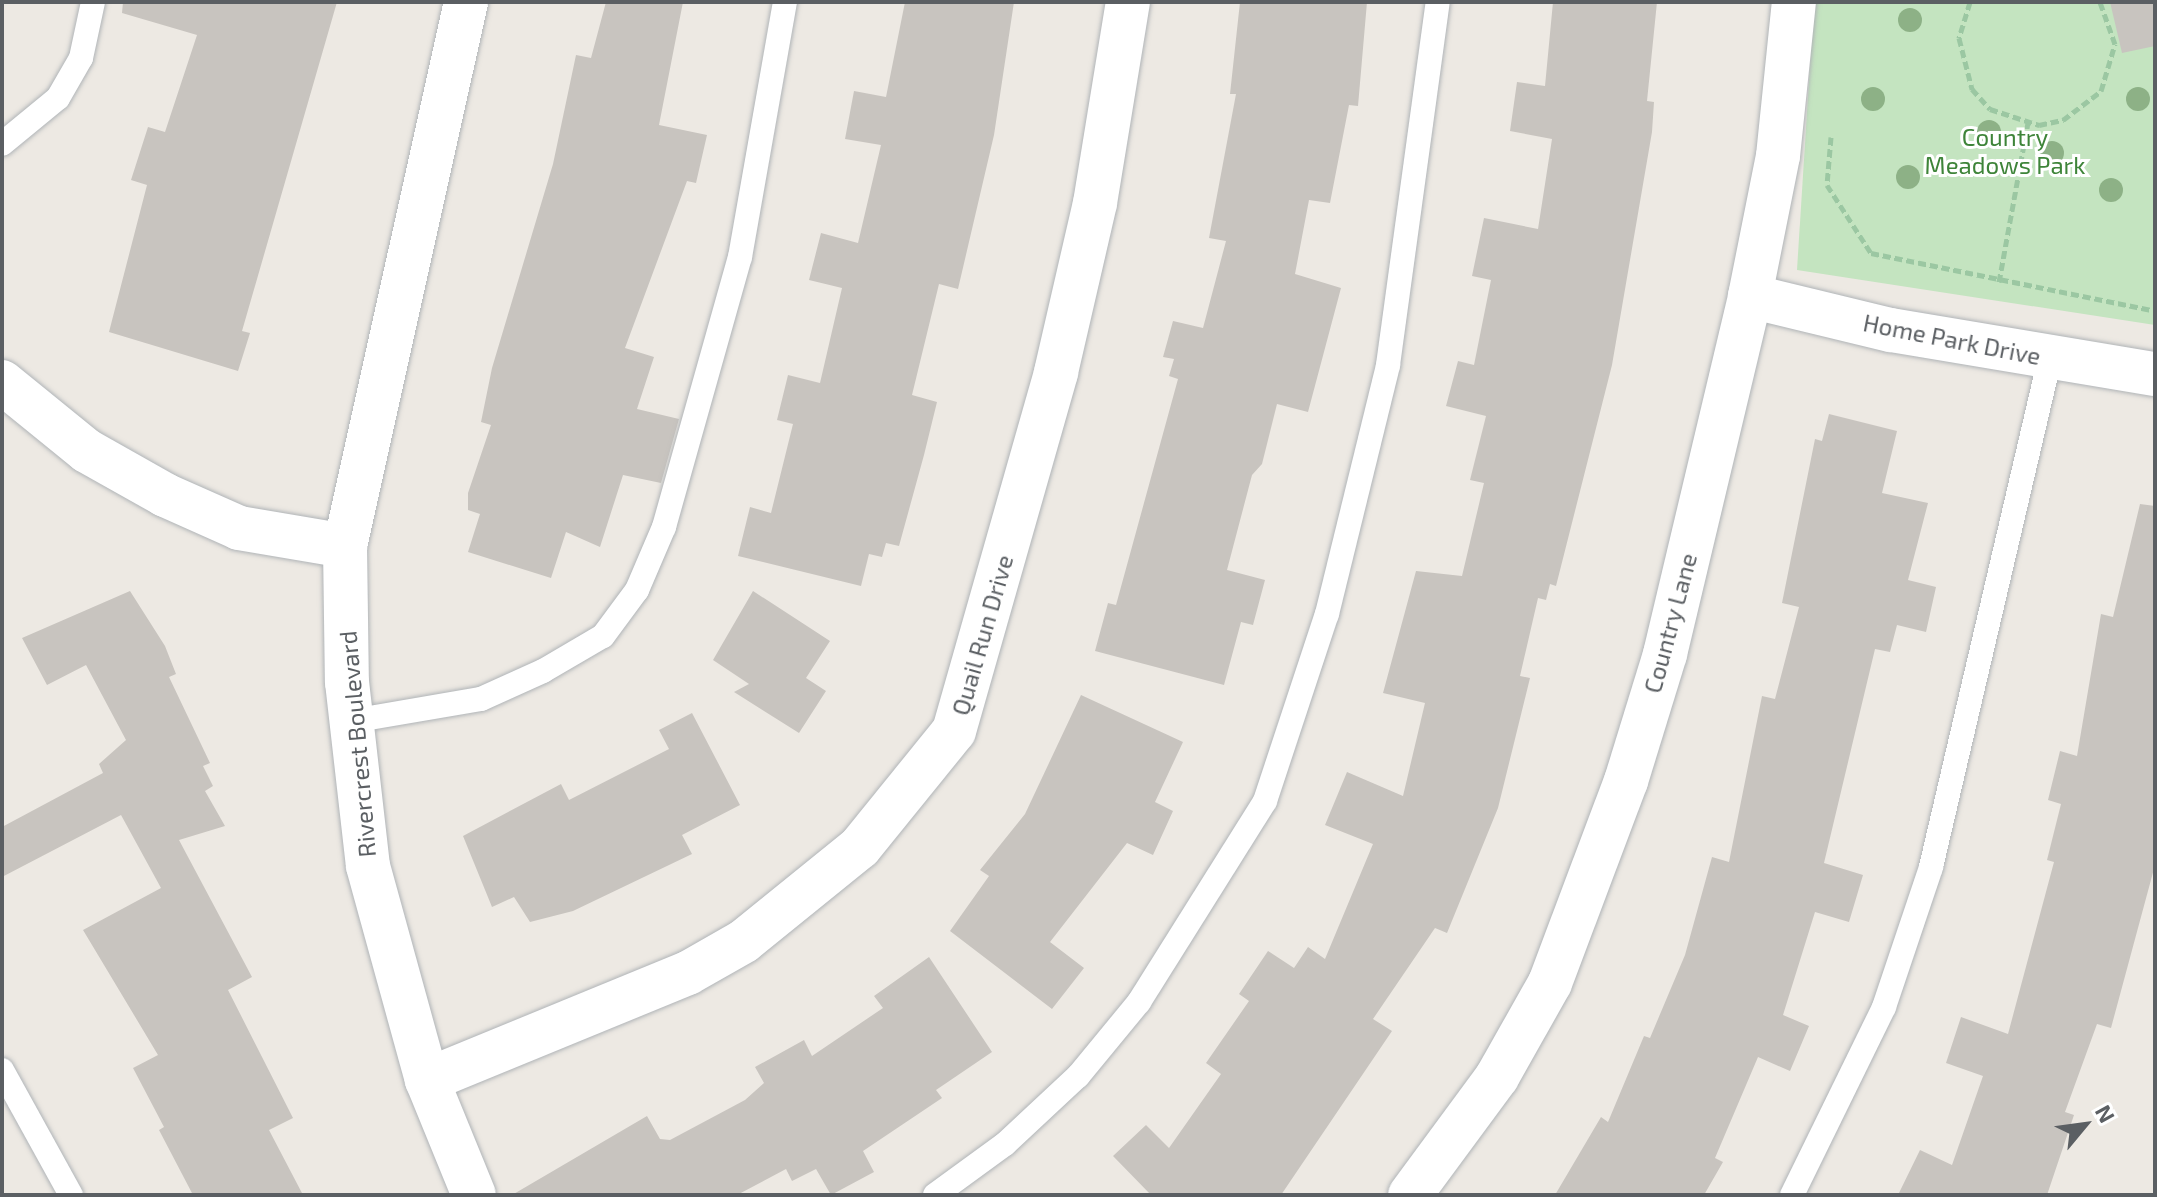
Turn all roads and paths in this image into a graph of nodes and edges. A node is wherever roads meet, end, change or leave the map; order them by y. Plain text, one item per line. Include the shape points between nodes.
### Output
1 (93, 2) edge
2 (466, 2) edge
3 (785, 2) edge
4 (1128, 2) edge
5 (1438, 2) edge
6 (1794, 2) edge
7 (1970, 2) edge
8 (2100, 2) edge
9 (2028, 123) junction
10 (1832, 124) dead end
11 (2, 144) edge
12 (1999, 282) junction
13 (1750, 296) junction
14 (2155, 311) edge
15 (2050, 358) junction
16 (2155, 374) edge
17 (2, 382) edge
18 (345, 546) junction
19 (352, 721) junction
20 (2, 1070) edge
21 (427, 1080) junction
22 (71, 1195) edge
23 (474, 1195) edge
24 (935, 1195) edge
25 (1410, 1195) edge
26 (1792, 1195) edge

1 - 11 lane via 81,58 58,98
2 - 18 street, Rivercrest Boulevard
3 - 19 lane via 740,257 664,527 637,590 603,636 543,671 481,699
4 - 21 street, Quail Run Drive via 1095,203 1056,372 954,731 860,847 744,941 688,973
5 - 24 lane via 1388,365 1327,614 1265,801 1197,916 1078,1076 1005,1144
6 - 13 street, Country Lane via 1778,156
7 - 9 path via 1959,38 1972,89 1990,109
8 - 9 path via 2115,44 2101,91 2063,120
9 - 12 path
10 - 12 path via 1827,185 1871,253
12 - 14 path
13 - 15 street, Home Park Drive
13 - 25 street, Country Lane via 1665,654 1566,940 1497,1077
15 - 16 street, Home Park Drive
15 - 26 lane via 1931,867 1884,1007
17 - 18 street via 87,451 165,495 239,528
18 - 19 street, Rivercrest Boulevard
19 - 21 street, Rivercrest Boulevard via 368,866
20 - 22 lane
21 - 23 street, Rivercrest Boulevard

